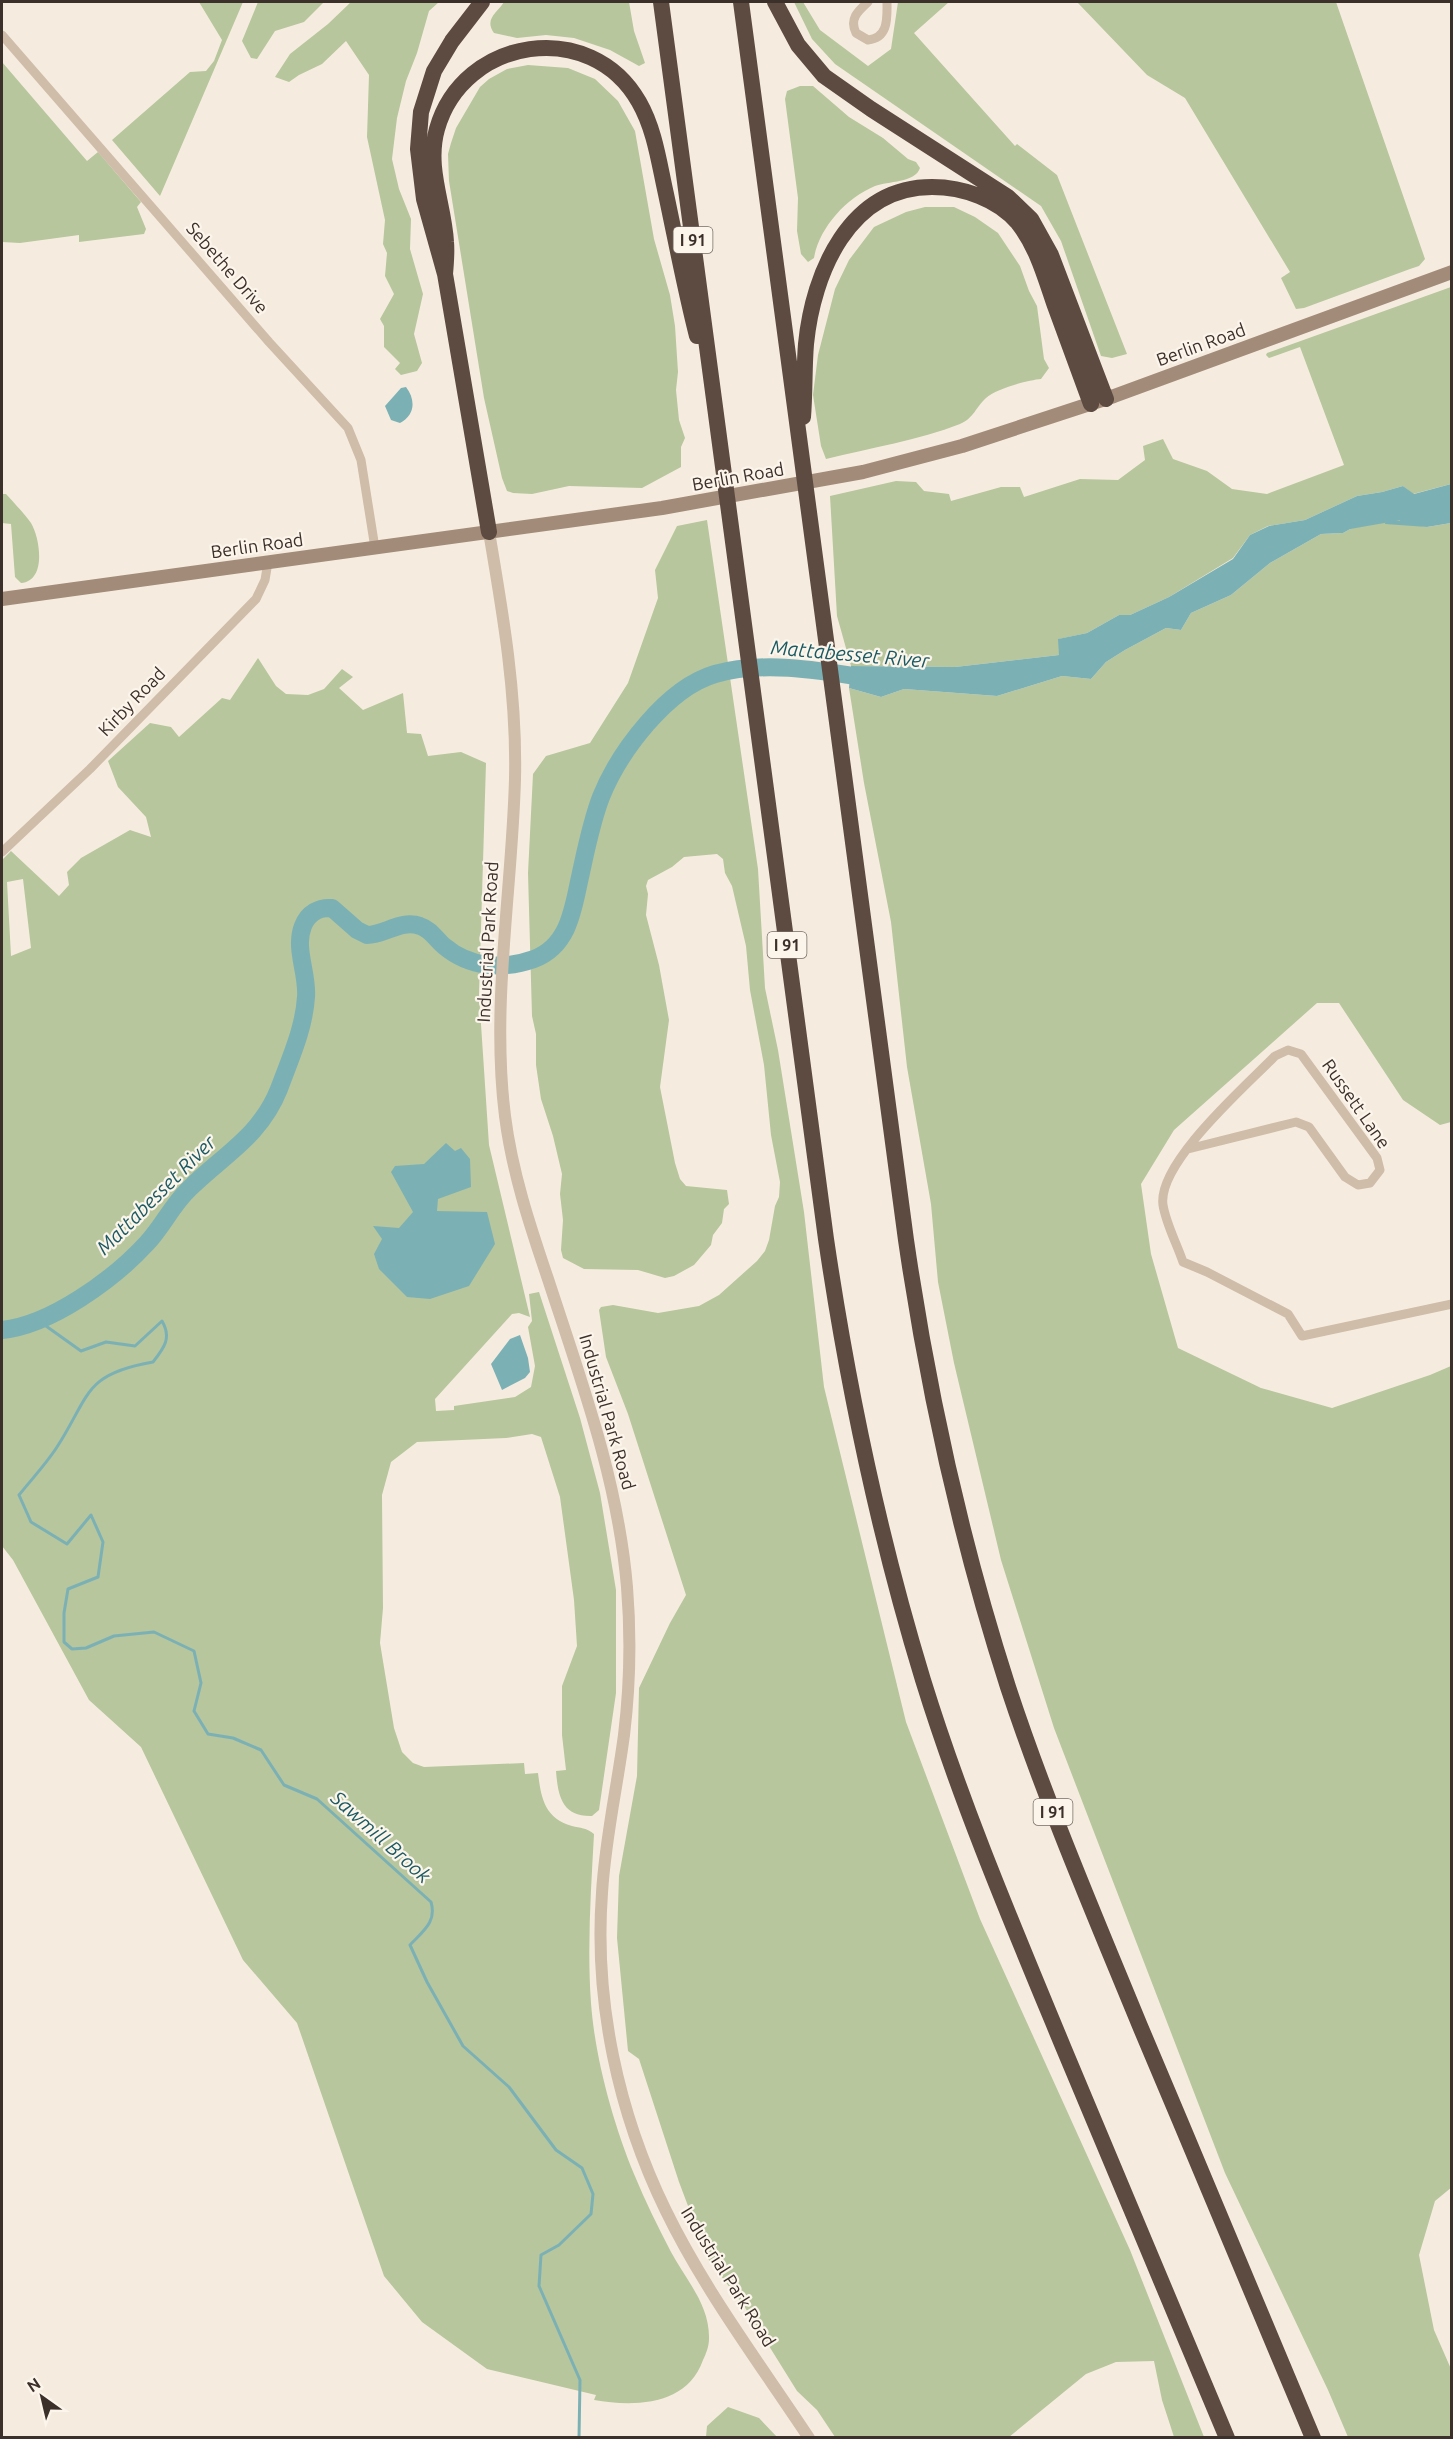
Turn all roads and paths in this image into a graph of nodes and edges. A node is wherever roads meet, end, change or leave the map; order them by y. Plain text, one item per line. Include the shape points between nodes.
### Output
1 (482, 2) edge
2 (661, 2) edge
3 (741, 2) edge
4 (775, 2) edge
5 (868, 2) edge
6 (887, 2) edge
7 (2, 35) edge
8 (1452, 272) edge
9 (446, 274) junction
10 (714, 397) junction
11 (1099, 401) junction
12 (802, 459) junction
13 (489, 532) junction
14 (375, 548) junction
15 (268, 562) junction
16 (2, 599) edge
17 (2, 852) edge
18 (1188, 1149) junction
19 (1452, 1304) edge
20 (809, 2438) edge
21 (1227, 2438) edge
22 (1313, 2438) edge

1 - 9 highway via 441,58 427,91 419,125 418,158 424,199
2 - 10 highway, I 91
3 - 12 highway, I 91
4 - 11 highway via 793,38 824,76 1008,197 1031,219 1051,255
5 - 6 street via 855,15 853,24 856,33 868,40 884,31
7 - 14 street, Sebethe Drive via 344,423 361,460
8 - 11 main road, Berlin Road
9 - 10 highway via 446,241 433,155 436,130 450,99 481,68 517,51 559,49 593,59 624,82 648,120 684,287
9 - 13 highway
10 - 21 highway, I 91 via 836,1305 869,1475 897,1589 938,1725 986,1858
11 - 12 highway via 1038,257 1016,221 976,195 944,187 914,188 884,199 858,216 840,238 824,270 807,336
11 - 13 main road, Berlin Road via 962,446 841,477 670,507
12 - 22 highway, I 91 via 913,1288 936,1414 973,1569 1008,1688 1061,1834
13 - 14 main road, Berlin Road
13 - 20 street, Industrial Park Road via 508,653 515,781 502,996 503,1098 525,1209 602,1446 618,1517 627,1590 627,1700 601,1897 600,1945 609,2037 632,2128 666,2211 710,2289
14 - 15 main road, Berlin Road
15 - 16 main road, Berlin Road
15 - 17 street, Kirby Road via 256,599 90,769
18 - 18 street, Russett Lane via 1296,1122 1309,1126 1345,1177 1358,1185 1370,1183 1380,1170 1377,1158 1301,1054 1288,1050 1275,1056 1199,1132
18 - 19 street, Russett Lane via 1168,1179 1162,1204 1183,1262 1288,1314 1302,1336

